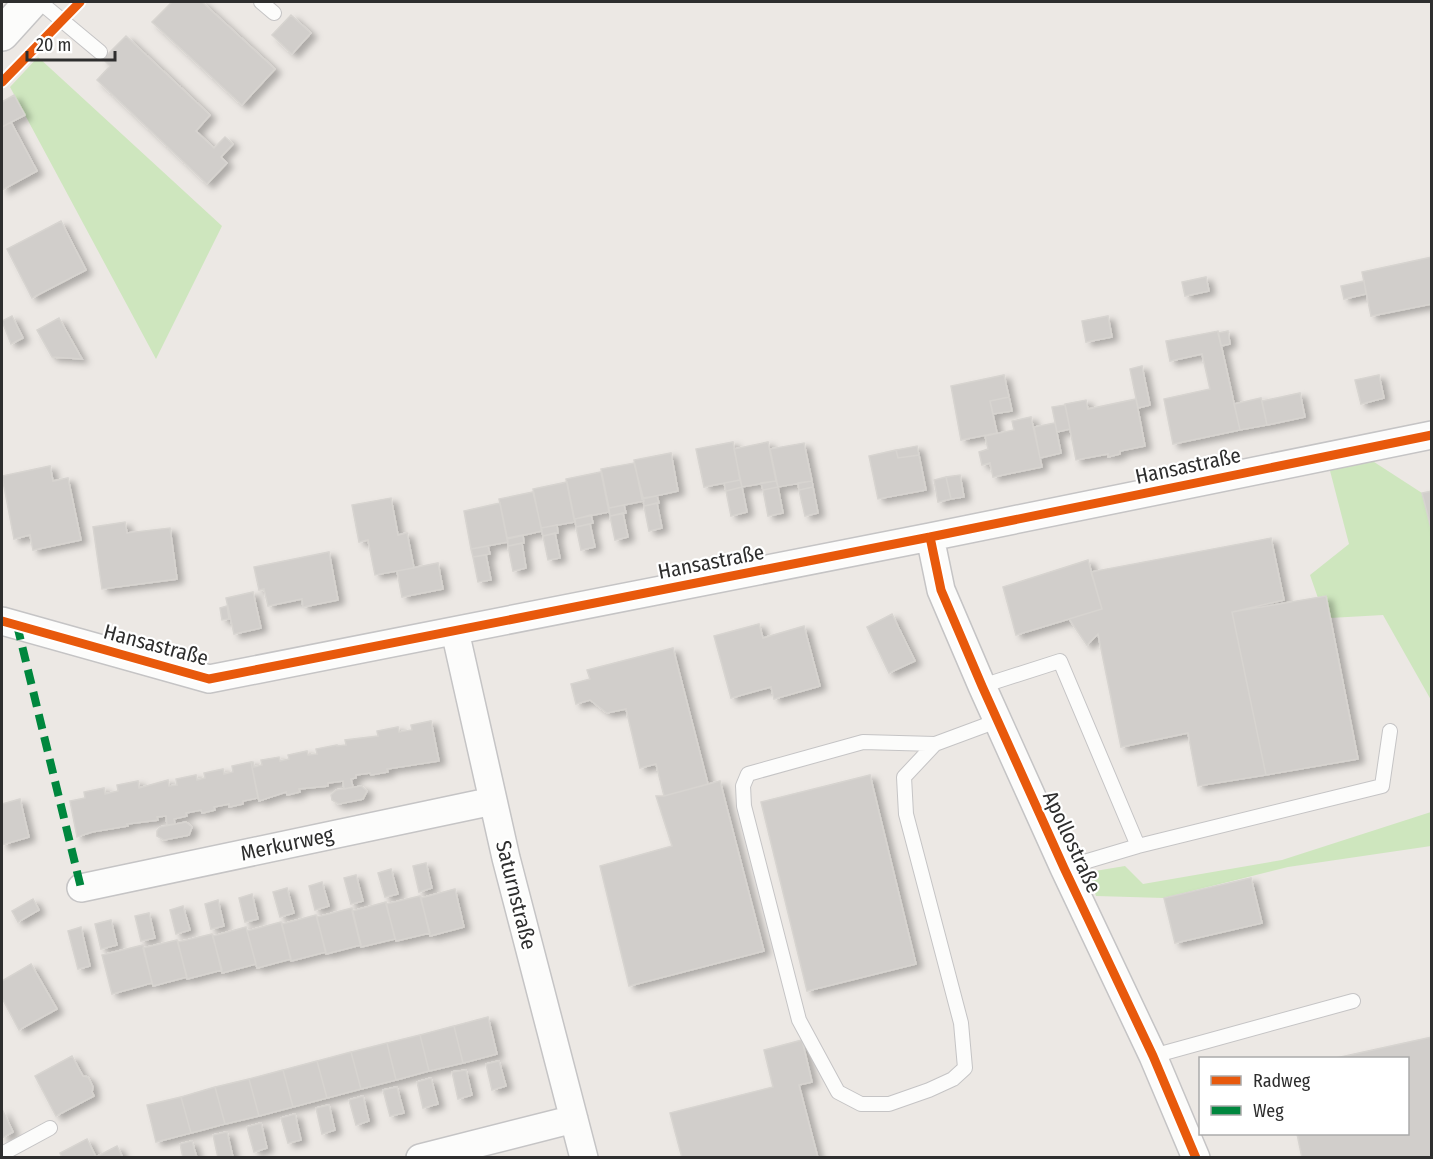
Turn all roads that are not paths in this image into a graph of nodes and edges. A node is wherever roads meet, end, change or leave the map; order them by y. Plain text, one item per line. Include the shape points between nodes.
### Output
1 (31, 2) edge
2 (40, 2) edge
3 (261, 2) edge
4 (274, 13) dead end
5 (2, 34) edge
6 (100, 52) dead end
7 (1431, 435) edge
8 (930, 537) junction
9 (2, 621) edge
10 (455, 631) junction
11 (982, 686) junction
12 (997, 721) junction
13 (1390, 731) dead end
14 (935, 744) junction
15 (493, 801) junction
16 (1138, 846) junction
17 (1064, 868) junction
18 (81, 888) dead end
19 (1353, 1001) dead end
20 (1153, 1056) junction
21 (574, 1119) junction
22 (50, 1128) dead end
23 (2, 1154) edge
24 (420, 1158) edge
25 (584, 1158) edge
26 (1196, 1158) edge

1 - 5 street
2 - 6 lane
3 - 4 lane
7 - 8 street, Hansastraße
8 - 10 street, Hansastraße
8 - 11 street, Apollostraße via 941,590
9 - 10 street, Hansastraße via 209,679
10 - 15 street, Saturnstraße
11 - 12 street, Apollostraße
11 - 16 lane via 1060,660
12 - 14 lane
12 - 17 street, Apollostraße
13 - 16 lane via 1382,786
14 - 14 lane via 863,742 748,774 743,786 744,806 799,1020 838,1092 861,1104 889,1104 953,1079 965,1068 961,1023 906,814 904,777
15 - 18 street, Merkurweg
15 - 21 street, Saturnstraße
16 - 17 lane
17 - 20 street, Apollostraße
19 - 20 lane
20 - 26 street, Apollostraße
21 - 24 street
21 - 25 street, Saturnstraße
22 - 23 lane

